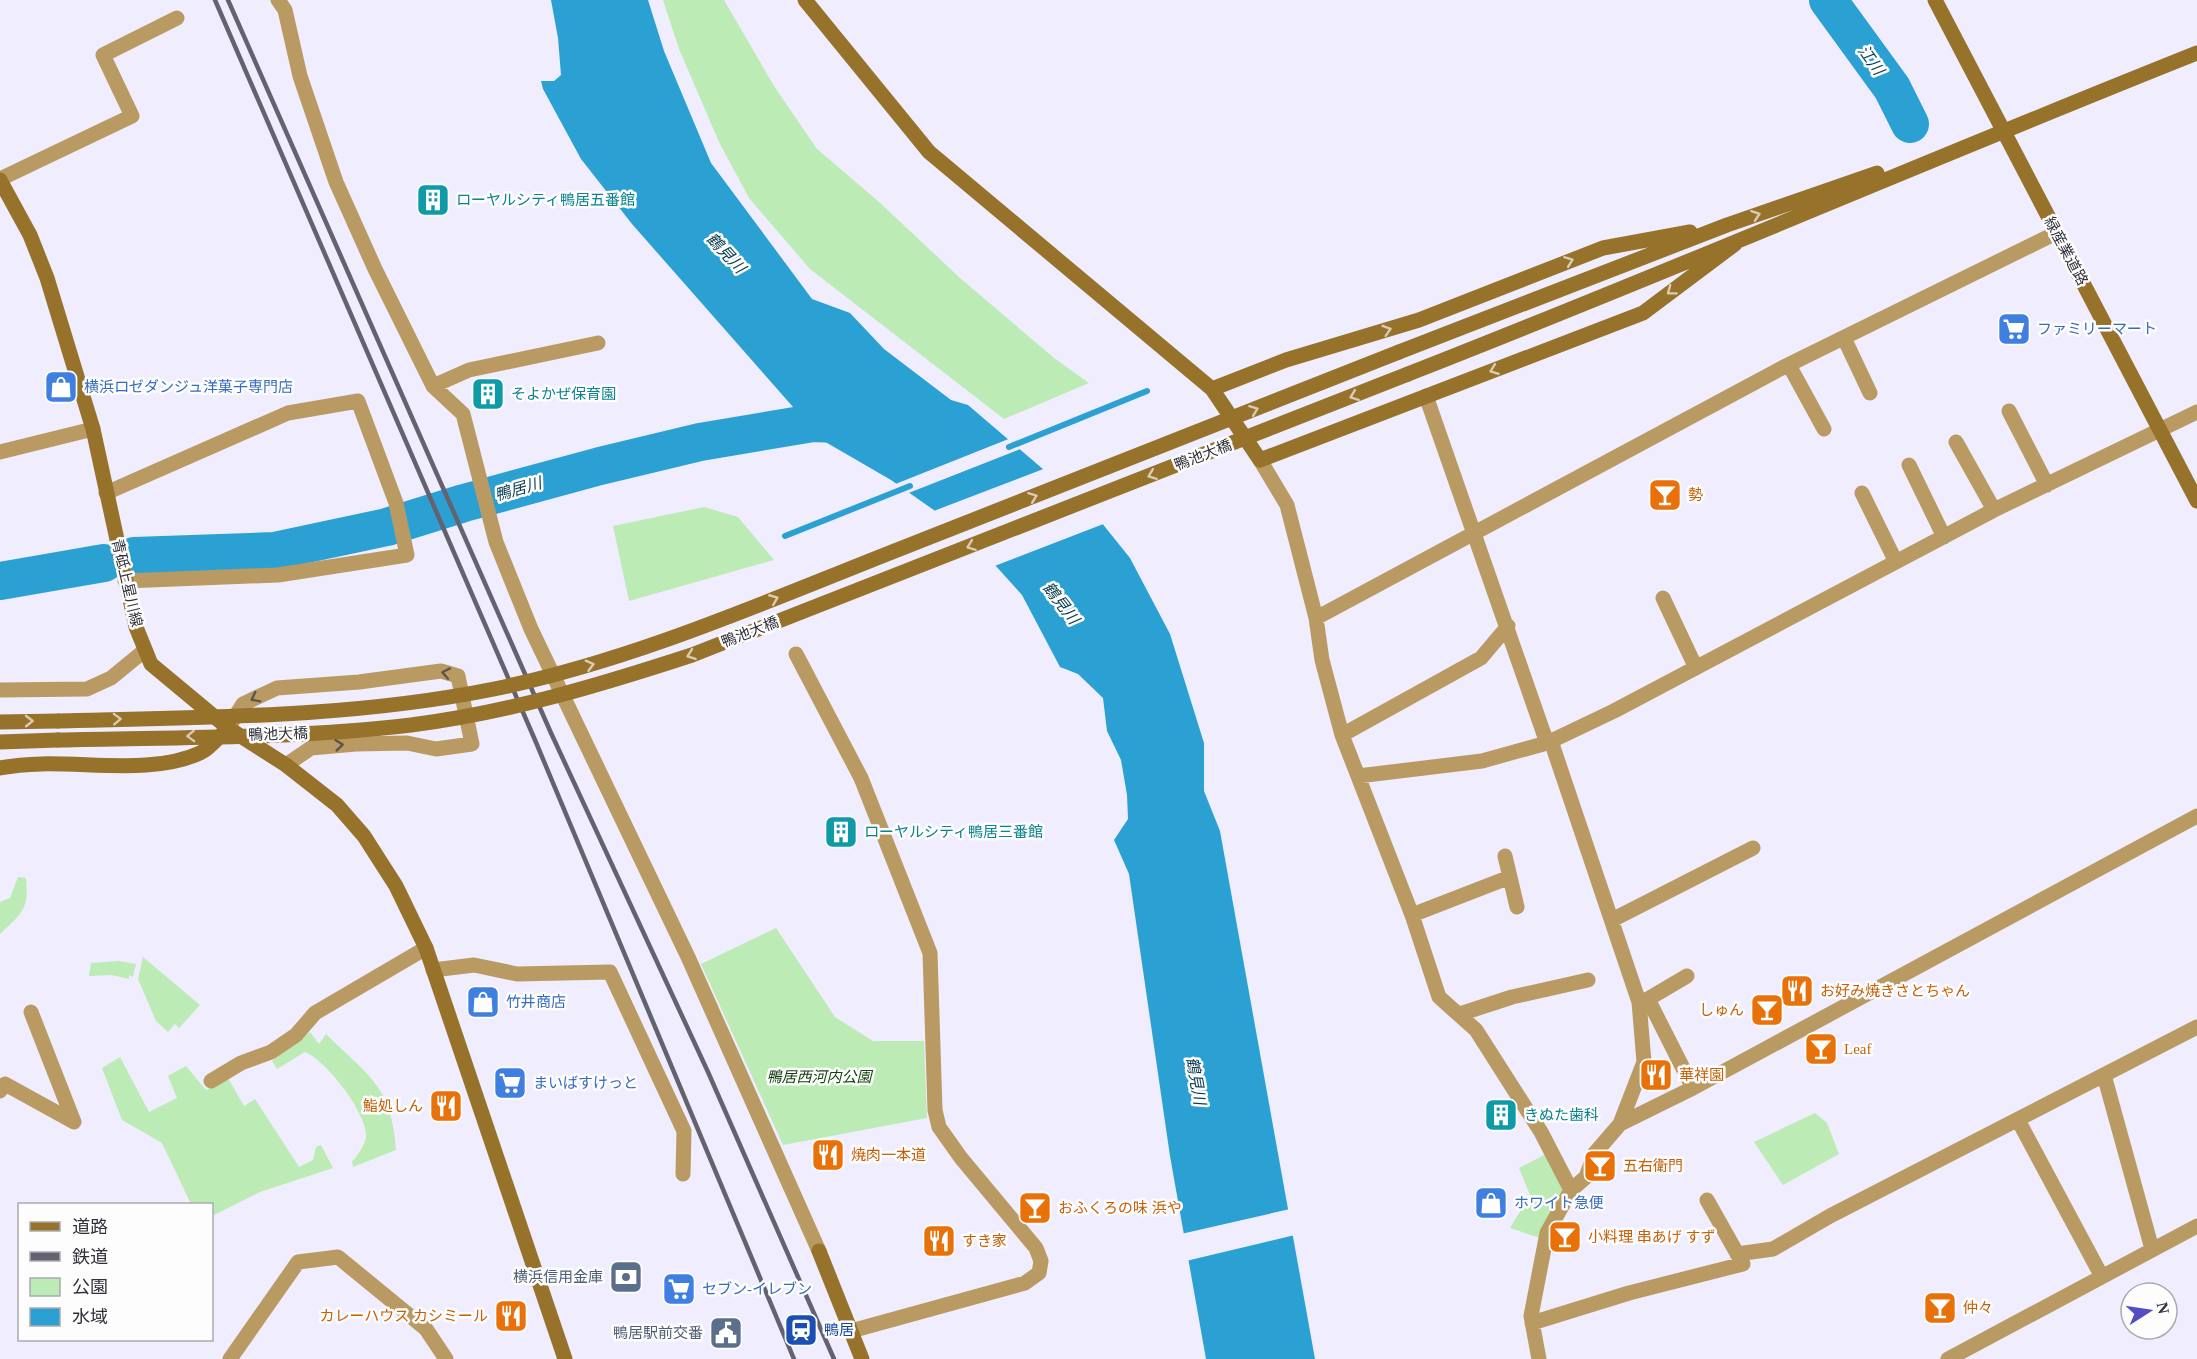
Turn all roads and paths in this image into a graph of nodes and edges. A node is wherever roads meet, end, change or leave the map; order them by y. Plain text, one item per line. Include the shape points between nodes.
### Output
1 (278, 0) edge
2 (805, 0) edge
3 (1935, 0) edge
4 (177, 18) dead end
5 (2197, 53) edge
6 (2002, 130) junction
7 (0, 180) edge
8 (1727, 225) junction
9 (2056, 233) junction
10 (1735, 244) junction
11 (1844, 338) junction
12 (598, 343) dead end
13 (1789, 365) junction
14 (433, 386) junction
15 (1212, 389) junction
16 (1870, 393) dead end
17 (1426, 396) junction
18 (2009, 411) dead end
19 (2197, 412) edge
20 (93, 429) junction
21 (1824, 429) dead end
22 (2160, 432) junction
23 (1956, 442) dead end
24 (0, 452) edge
25 (1260, 460) junction
26 (1909, 465) dead end
27 (2047, 485) junction
28 (106, 493) junction
29 (1862, 493) dead end
30 (2197, 501) edge
31 (1994, 510) junction
32 (1474, 533) junction
33 (1944, 537) junction
34 (1896, 562) junction
35 (125, 581) junction
36 (1663, 598) dead end
37 (1316, 618) junction
38 (1508, 626) junction
39 (144, 651) junction
40 (795, 654) dead end
41 (1696, 668) junction
42 (0, 690) edge
43 (0, 722) edge
44 (228, 728) junction
45 (1342, 735) junction
46 (0, 742) edge
47 (1549, 742) junction
48 (286, 765) junction
49 (0, 768) edge
50 (1358, 776) junction
51 (2197, 816) edge
52 (1753, 848) dead end
53 (1505, 856) dead end
54 (1510, 877) junction
55 (1517, 907) dead end
56 (1412, 915) junction
57 (1612, 920) junction
58 (426, 948) junction
59 (433, 970) junction
60 (1686, 976) dead end
61 (1588, 980) dead end
62 (1644, 1001) junction
63 (31, 1012) dead end
64 (1460, 1014) junction
65 (2197, 1027) edge
66 (2104, 1075) junction
67 (211, 1081) dead end
68 (2, 1085) edge
69 (1693, 1088) junction
70 (2018, 1120) junction
71 (1620, 1124) junction
72 (683, 1174) dead end
73 (1571, 1190) junction
74 (1707, 1200) dead end
75 (2197, 1226) edge
76 (2152, 1249) junction
77 (1737, 1254) junction
78 (2101, 1275) junction
79 (1532, 1323) junction
80 (851, 1331) junction
81 (230, 1359) edge
82 (446, 1359) edge
83 (565, 1359) edge
84 (862, 1359) edge
85 (1539, 1359) edge
86 (1948, 1359) edge

1 - 14 street via 285,10 300,76 336,182
2 - 15 street via 929,152
3 - 6 street, 緑産業道路
4 - 7 street via 103,55 132,116
5 - 6 street
8 -> 6 street
6 - 9 street, 緑産業道路
6 - 10 street
7 - 20 street, 青砥上星川線 via 48,278
15 -> 8 street via 1286,360 1419,321 1603,248
43 -> 8 street, 鴨池大橋, bridge via 271,715 409,704 493,689 613,659
9 - 11 street
9 - 22 street, 緑産業道路
10 -> 17 street via 1642,313
10 -> 46 street, 鴨池大橋, bridge via 702,651 596,686 500,710 341,732
11 - 13 street
11 - 16 street
12 - 14 street via 469,370
13 - 21 street
13 - 32 street
14 - 80 street via 463,414 496,542 531,629 688,957
15 - 25 street
17 - 25 street
17 - 32 street
18 - 27 street
19 - 22 street
20 - 24 street
20 - 28 street, 青砥上星川線
22 - 27 street
22 - 30 street, 緑産業道路
23 - 31 street
25 - 37 street via 1287,505
26 - 33 street
27 - 31 street
28 - 35 street, 青砥上星川線
28 - 35 street via 288,413 358,401 396,503 407,555 279,575
29 - 34 street
31 - 33 street
32 - 37 street
32 - 38 street
33 - 34 street
34 - 41 street
35 - 39 street, 青砥上星川線
36 - 41 street
37 - 45 street via 1322,660
38 - 45 street via 1481,658
38 - 47 street
39 - 42 street via 111,678 87,689
39 - 44 street, 青砥上星川線 via 151,664
40 - 80 street via 861,778 930,953 935,1110 939,1127 1026,1233 1041,1261 1039,1273 1026,1283
41 - 47 street
44 - 48 street, 青砥上星川線
48 -> 44 street via 310,748 407,743 436,749 472,744 458,676 441,671 277,688 243,704
44 - 49 street via 202,752 162,764
45 - 50 street
47 - 50 street via 1482,761
47 - 57 street
48 - 58 street, 青砥上星川線 via 337,805 364,836 396,886
50 - 56 street
51 - 69 street
52 - 57 street
53 - 54 street
54 - 55 street
54 - 56 street
56 - 64 street via 1439,997
57 - 62 street
58 - 59 street, 青砥上星川線
58 - 67 street via 315,1013 296,1035 271,1052 241,1063
59 - 72 street via 474,965 517,974 610,972 684,1131
59 - 83 street, 青砥上星川線
60 - 62 street
61 - 64 street via 1512,997
62 - 69 street
62 - 71 street via 1644,1062
63 - 68 street via 74,1122
64 - 73 street via 1476,1030 1541,1132
65 - 66 street
66 - 70 street
66 - 76 street
69 - 71 street
70 - 77 street via 1830,1216 1773,1250
70 - 78 street
71 - 73 street via 1594,1153 1586,1177
73 - 79 street via 1546,1233
74 - 77 street
75 - 76 street
76 - 78 street
77 - 79 street via 1743,1264
78 - 86 street
79 - 85 street
80 - 84 street
81 - 82 street via 298,1262 338,1257 426,1329

